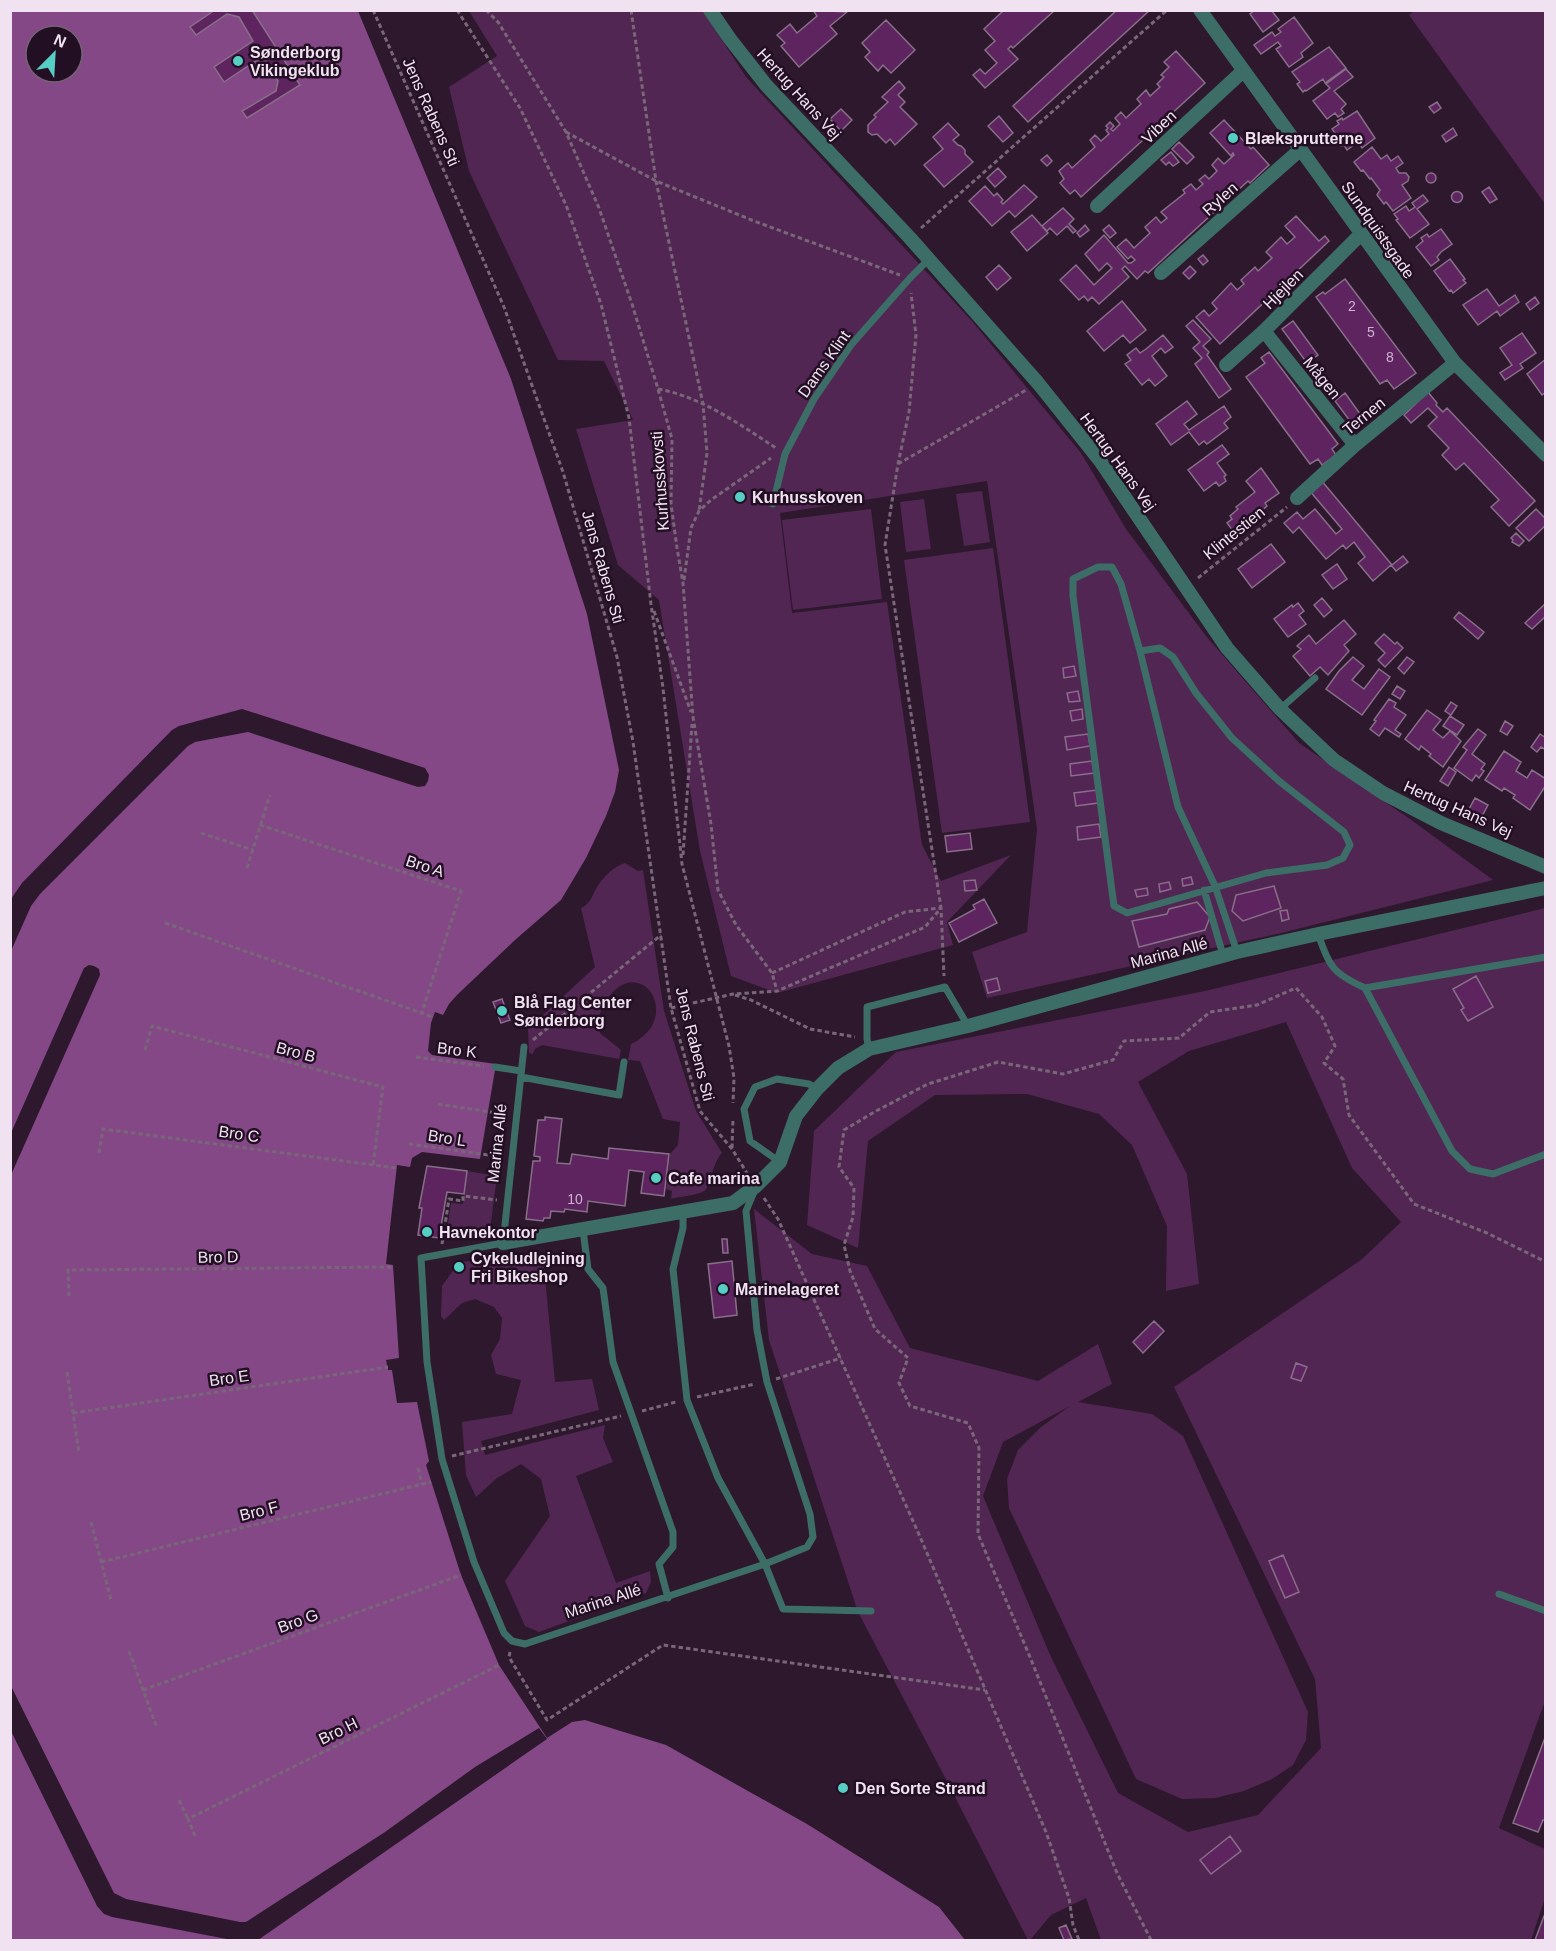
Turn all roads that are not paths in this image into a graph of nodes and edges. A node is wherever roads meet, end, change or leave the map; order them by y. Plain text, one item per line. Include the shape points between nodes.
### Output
1 (710, 10) edge
2 (1200, 10) edge
3 (1242, 71) junction
4 (1301, 149) junction
5 (1097, 206) dead end
6 (1361, 234) junction
7 (929, 259) junction
8 (1161, 273) dead end
9 (1264, 332) junction
10 (1455, 363) junction
11 (1226, 365) dead end
12 (1355, 445) junction
13 (1545, 455) edge
14 (1298, 498) road end
15 (773, 504) dead end
16 (1140, 651) junction
17 (1315, 678) dead end
18 (1280, 709) junction
19 (1545, 867) edge
20 (1215, 886) junction
21 (1545, 888) edge
22 (1204, 890) junction
23 (1318, 934) junction
24 (1230, 954) junction
25 (1545, 957) edge
26 (1365, 988) junction
27 (968, 1026) junction
28 (868, 1044) junction
29 (524, 1047) road end
30 (624, 1062) dead end
31 (495, 1068) road end
32 (521, 1074) junction
33 (817, 1089) junction
34 (1545, 1154) edge
35 (780, 1162) junction
36 (756, 1186) junction
37 (683, 1213) junction
38 (583, 1230) junction
39 (503, 1243) junction
40 (765, 1564) junction
41 (1499, 1594) dead end
42 (668, 1598) junction
43 (871, 1611) dead end
44 (1545, 1611) edge

1 - 7 street, Hertug Hans Vej via 766,85
2 - 3 street, Sundquistsgade
3 - 4 street, Sundquistsgade
3 - 5 street, Viben
4 - 6 street, Sundquistsgade
4 - 8 street, Rylen
6 - 9 street, Hjejlen
6 - 10 street, Sundquistsgade
7 - 15 lane, Dams Klint via 851,345 814,399 785,454
7 - 18 street, Hertug Hans Vej via 1038,383 1101,462 1227,648
9 - 11 street, Hjejlen
9 - 12 street, Mågen
10 - 12 street, Ternen
10 - 13 street, Sundquistsgade
12 - 14 street, Ternen
16 - 20 lane via 1178,807
16 - 20 lane via 1160,648 1173,657 1232,738 1344,832 1350,845 1343,858 1327,865 1266,873
16 - 22 lane via 1121,584 1112,567 1098,567 1073,579 1114,906 1127,913
17 - 18 lane
18 - 19 street, Hertug Hans Vej via 1334,760 1383,793 1441,823
20 - 22 lane
20 - 24 lane
21 - 23 street, Marina Allé
22 - 24 lane
23 - 24 street, Marina Allé
23 - 26 lane via 1329,964 1343,978
24 - 27 street, Marina Allé
25 - 26 lane
26 - 34 lane via 1452,1152 1470,1169 1493,1173
27 - 28 street, Marina Allé
27 - 28 lane via 945,987 867,1007
28 - 33 street, Marina Allé
29 - 32 lane, Marina Allé
30 - 32 lane via 619,1095
31 - 32 lane
32 - 39 lane, Marina Allé
33 - 35 street, Marina Allé via 796,1116
33 - 35 lane via 777,1079 755,1087 744,1109 750,1141
35 - 36 street, Marina Allé
36 - 37 street, Marina Allé via 733,1203
36 - 40 lane, Marina Allé via 746,1211 757,1330 767,1382 810,1514 813,1537 807,1547
37 - 38 street, Marina Allé
37 - 40 lane via 673,1269 687,1400 718,1478
38 - 39 street, Marina Allé
38 - 42 lane via 588,1269 603,1288 613,1362 673,1532 673,1547 659,1564
39 - 42 lane, Marina Allé via 421,1258 427,1362 442,1459 474,1562 504,1633 512,1641 525,1644
40 - 42 lane, Marina Allé
40 - 43 lane via 783,1610
41 - 44 lane

